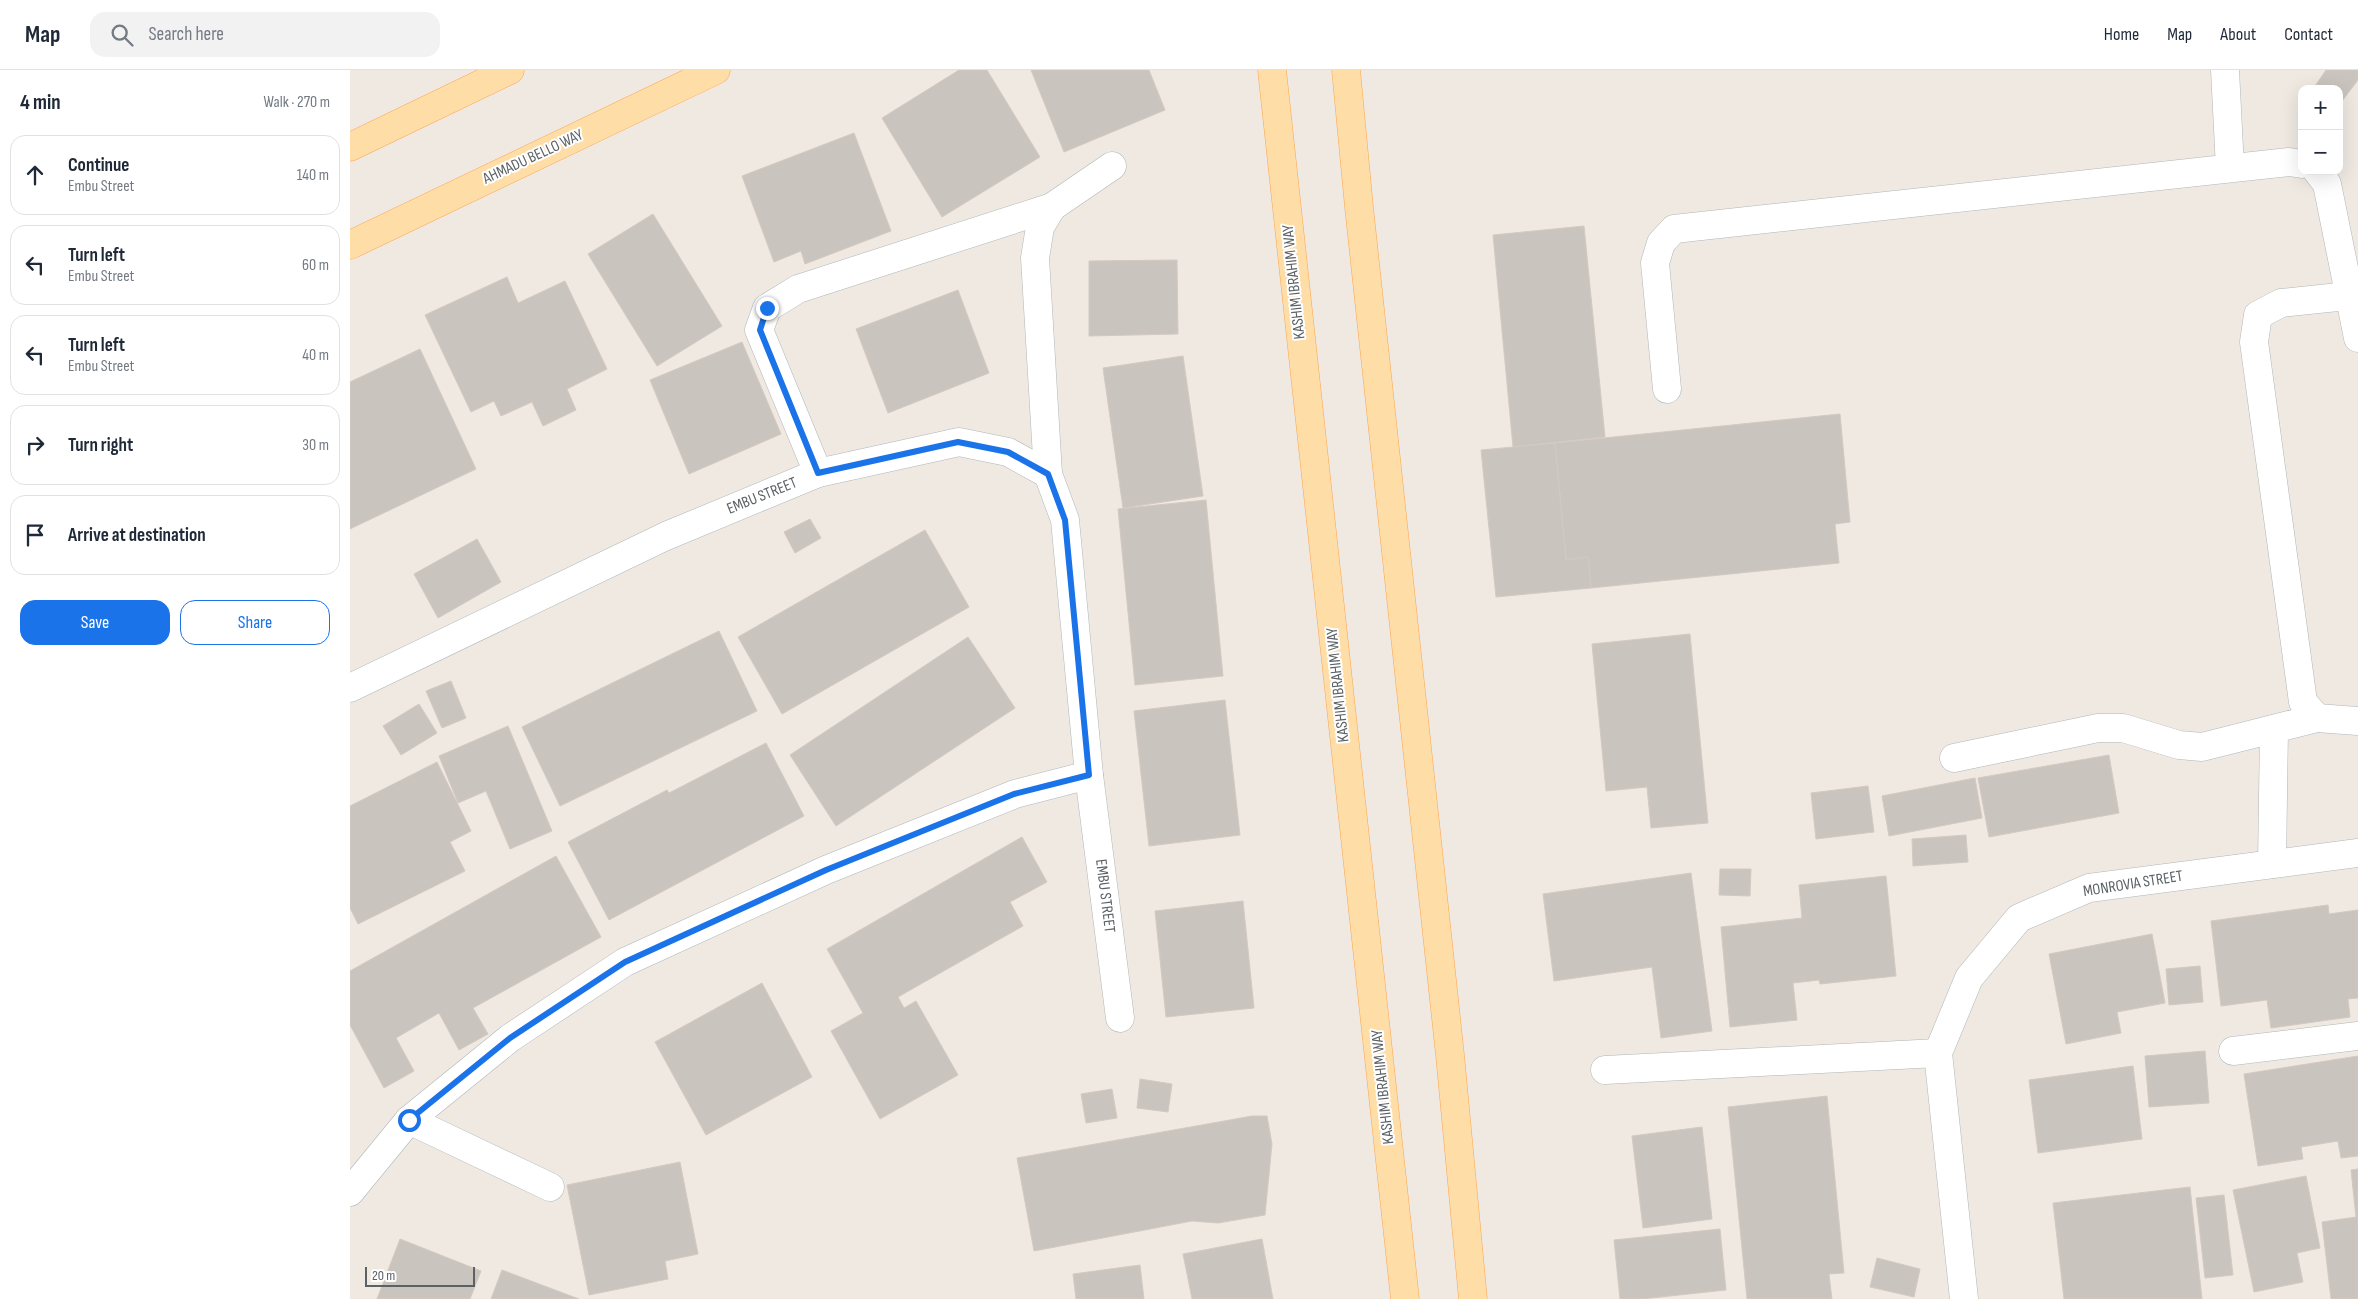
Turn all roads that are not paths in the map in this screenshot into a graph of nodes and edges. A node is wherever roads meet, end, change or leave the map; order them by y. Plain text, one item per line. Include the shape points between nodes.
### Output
1 (510, 70) edge
2 (716, 70) edge
3 (1272, 70) edge
4 (1346, 70) edge
5 (2225, 70) edge
6 (350, 147) edge
7 (2298, 163) edge
8 (1112, 166) dead end
9 (2230, 168) junction
10 (2319, 175) edge
11 (1052, 208) junction
12 (350, 244) edge
13 (2354, 296) edge
14 (2358, 338) edge
15 (1667, 389) dead end
16 (818, 473) junction
17 (1048, 474) junction
18 (350, 688) edge
19 (2317, 718) junction
20 (2358, 720) edge
21 (2274, 729) junction
22 (1954, 758) dead end
23 (1089, 775) junction
24 (2358, 853) edge
25 (2272, 864) junction
26 (1120, 1018) dead end
27 (2358, 1036) edge
28 (2233, 1051) dead end
29 (1938, 1053) junction
30 (1605, 1070) dead end
31 (409, 1120) junction
32 (550, 1187) dead end
33 (350, 1192) edge
34 (1406, 1299) edge
35 (1473, 1299) edge
36 (1964, 1299) edge

1 - 6 main road
2 - 12 main road, AHMADU BELLO WAY
3 - 34 main road, KASHIM IBRAHIM WAY
4 - 35 main road
5 - 9 street
7 - 9 street
8 - 11 street
9 - 15 street via 1674,229 1661,243 1655,263
10 - 13 street via 2327,184
11 - 16 street via 798,289 767,308 760,330
11 - 17 street via 1040,227 1035,258
13 - 14 street
13 - 19 street via 2281,303 2258,315 2254,342 2303,702
16 - 17 street, EMBU STREET via 958,442 1008,452
16 - 18 street, EMBU STREET via 666,536
17 - 23 street, EMBU STREET via 1065,520
19 - 20 street
19 - 21 street
21 - 22 street via 2202,747 2179,745 2123,728 2098,728
21 - 25 street
23 - 26 street, EMBU STREET
23 - 31 street via 1014,794 826,870 625,962 510,1038
24 - 25 street, MONROVIA STREET
25 - 29 street, MONROVIA STREET via 2089,888 2019,918 1969,978
27 - 28 street
29 - 30 street
29 - 36 street, MONROVIA STREET
31 - 32 street
31 - 33 street

